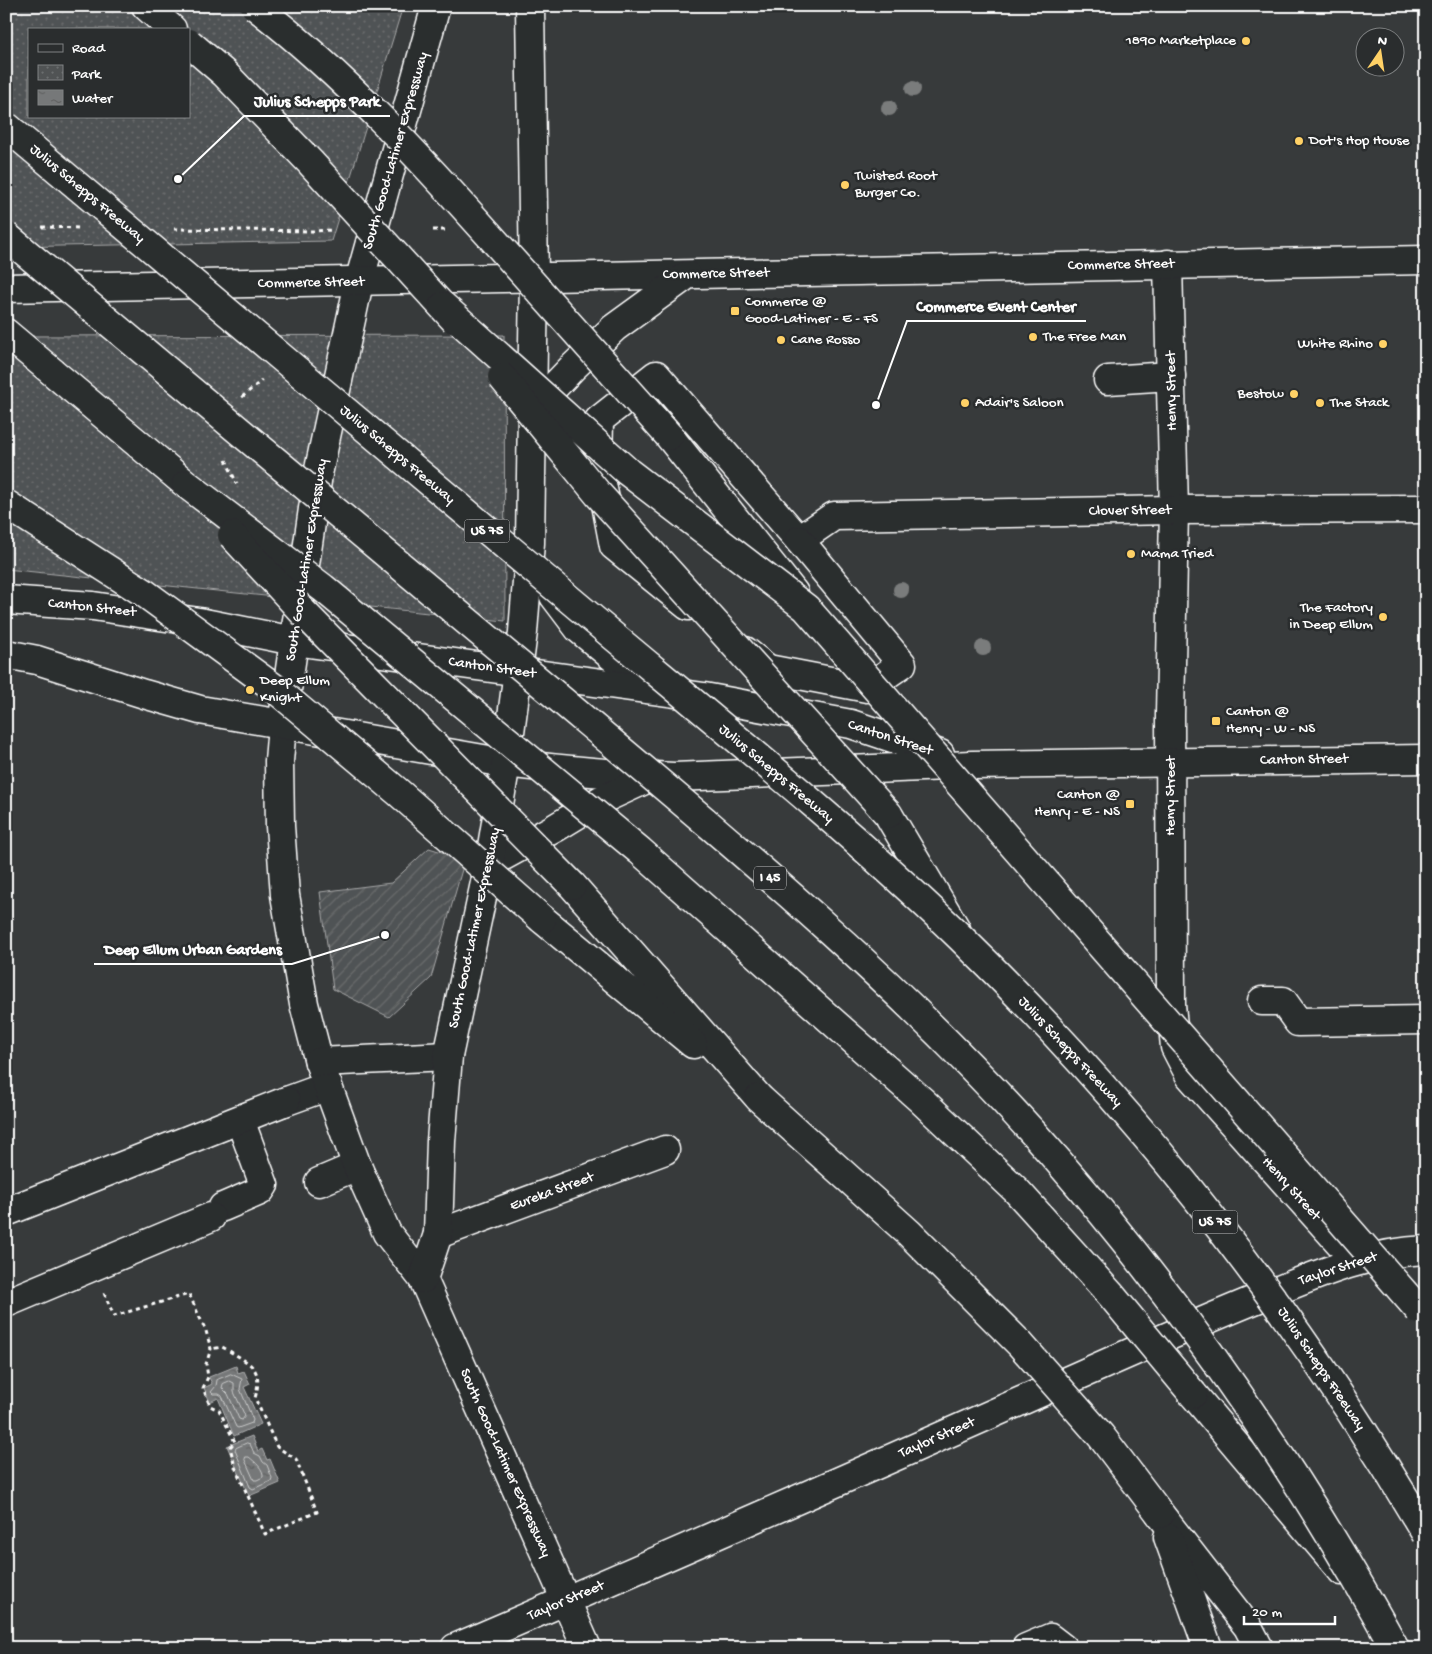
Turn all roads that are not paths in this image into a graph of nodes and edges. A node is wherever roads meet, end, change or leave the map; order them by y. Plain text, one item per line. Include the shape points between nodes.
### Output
1 (146, 6) edge
2 (255, 6) edge
3 (418, 6) edge
4 (436, 6) edge
5 (530, 6) edge
6 (171, 28) edge
7 (190, 44) edge
8 (412, 95) junction
9 (6, 126) edge
10 (6, 236) edge
11 (1426, 260) edge
12 (1168, 264) junction
13 (686, 275) junction
14 (534, 278) junction
15 (359, 282) junction
16 (6, 288) edge
17 (443, 306) junction
18 (6, 333) edge
19 (1171, 376) junction
20 (1108, 380) dead end
21 (532, 410) junction
22 (186, 484) junction
23 (6, 504) edge
24 (1426, 508) edge
25 (1174, 510) junction
26 (799, 540) junction
27 (530, 543) junction
28 (6, 600) edge
29 (806, 608) junction
30 (294, 641) junction
31 (6, 654) edge
32 (519, 671) junction
33 (704, 697) junction
34 (282, 725) junction
35 (1426, 759) edge
36 (1171, 762) junction
37 (506, 763) junction
38 (972, 765) junction
39 (652, 776) junction
40 (490, 864) junction
41 (963, 941) junction
42 (1262, 1002) dead end
43 (1426, 1020) edge
44 (448, 1056) junction
45 (324, 1074) junction
46 (758, 1098) junction
47 (240, 1120) junction
48 (665, 1150) dead end
49 (357, 1166) junction
50 (319, 1182) dead end
51 (6, 1212) edge
52 (438, 1234) junction
53 (1426, 1250) edge
54 (1356, 1261) junction
55 (423, 1279) junction
56 (6, 1303) edge
57 (1424, 1316) edge
58 (1160, 1514) junction
59 (1426, 1534) edge
60 (566, 1602) junction
61 (1373, 1607) junction
62 (455, 1648) edge
63 (586, 1648) edge
64 (1026, 1648) edge
65 (1063, 1648) edge
66 (1208, 1648) edge
67 (1259, 1648) edge
68 (1395, 1648) edge

1 - 6 main road
2 - 29 main road, bridge via 355,94 435,174 668,436
3 - 8 main road via 420,24
4 - 8 main road, South Good-Latimer Expressway
5 - 14 main road, South Good-Latimer Expressway
7 - 17 main road, bridge via 225,74
8 - 15 main road, South Good-Latimer Expressway
9 - 41 main road, Julius Schepps Freeway / US 75, bridge via 758,758 885,867
10 - 61 main road, I 45, bridge via 730,843 863,961 981,1076 1058,1160 1162,1287 1288,1466
11 - 12 main road, Commerce Street
12 - 13 main road, Commerce Street
12 - 19 main road, Henry Street
13 - 14 main road, Commerce Street
13 - 21 main road via 614,328
14 - 15 main road, Commerce Street
14 - 21 main road, South Good-Latimer Expressway
15 - 16 main road, Commerce Street
15 - 30 main road, South Good-Latimer Expressway via 318,474
17 - 29 main road, bridge via 628,472
17 - 41 main road, bridge via 598,494 888,814
18 - 22 main road
19 - 20 main road
19 - 25 main road, Henry Street
21 - 27 main road, South Good-Latimer Expressway
22 - 46 main road, bridge via 302,612 572,886
22 - 61 main road, bridge via 323,588 633,844 921,1100 1016,1190 1112,1295
23 - 46 main road, bridge via 143,592 273,687 542,919
24 - 25 main road, Clover Street
25 - 26 main road, Clover Street via 834,516
25 - 36 main road, Henry Street
26 - 26 main road via 656,375 599,420 598,463 614,546 768,669 867,688 902,664
27 - 32 main road, South Good-Latimer Expressway
27 - 33 main road via 554,596 579,629 621,664
28 - 30 main road, Canton Street via 93,606
29 - 57 main road, bridge
30 - 32 main road, Canton Street
30 - 34 main road, South Good-Latimer Expressway
31 - 34 main road, Canton Street via 37,660 200,710
32 - 33 main road, Canton Street
32 - 37 main road, South Good-Latimer Expressway
33 - 38 main road, Canton Street via 851,724
34 - 37 main road, Canton Street
34 - 45 main road, South Good-Latimer Expressway via 280,826 285,895 304,1004
35 - 36 main road, Canton Street
36 - 38 main road, Canton Street
36 - 54 main road, Henry Street via 1171,1005 1175,1047 1190,1076
37 - 39 main road, Canton Street
37 - 40 main road, South Good-Latimer Expressway
38 - 39 main road, Canton Street via 674,778
39 - 40 main road via 601,800
40 - 44 main road, South Good-Latimer Expressway
41 - 59 main road, Julius Schepps Freeway / US 75, bridge via 1115,1100 1216,1222 1321,1366
42 - 43 main road via 1283,1001 1298,1022
44 - 45 main road
44 - 52 main road, South Good-Latimer Expressway
45 - 47 main road via 285,1102
45 - 49 main road, South Good-Latimer Expressway
46 - 58 main road, bridge via 909,1233 1020,1344 1101,1436
47 - 51 main road
47 - 56 main road via 264,1185 260,1191
48 - 52 main road, Eureka Street
49 - 50 main road
49 - 55 main road, South Good-Latimer Expressway via 387,1233
52 - 55 main road, South Good-Latimer Expressway
53 - 54 main road, Taylor Street
54 - 60 main road, Taylor Street via 1212,1317
55 - 60 main road, South Good-Latimer Expressway
58 - 66 main road
58 - 67 main road via 1248,1627
60 - 62 main road, Taylor Street
60 - 63 main road, South Good-Latimer Expressway
61 - 68 main road, I 45, bridge
64 - 65 main road via 1050,1638

